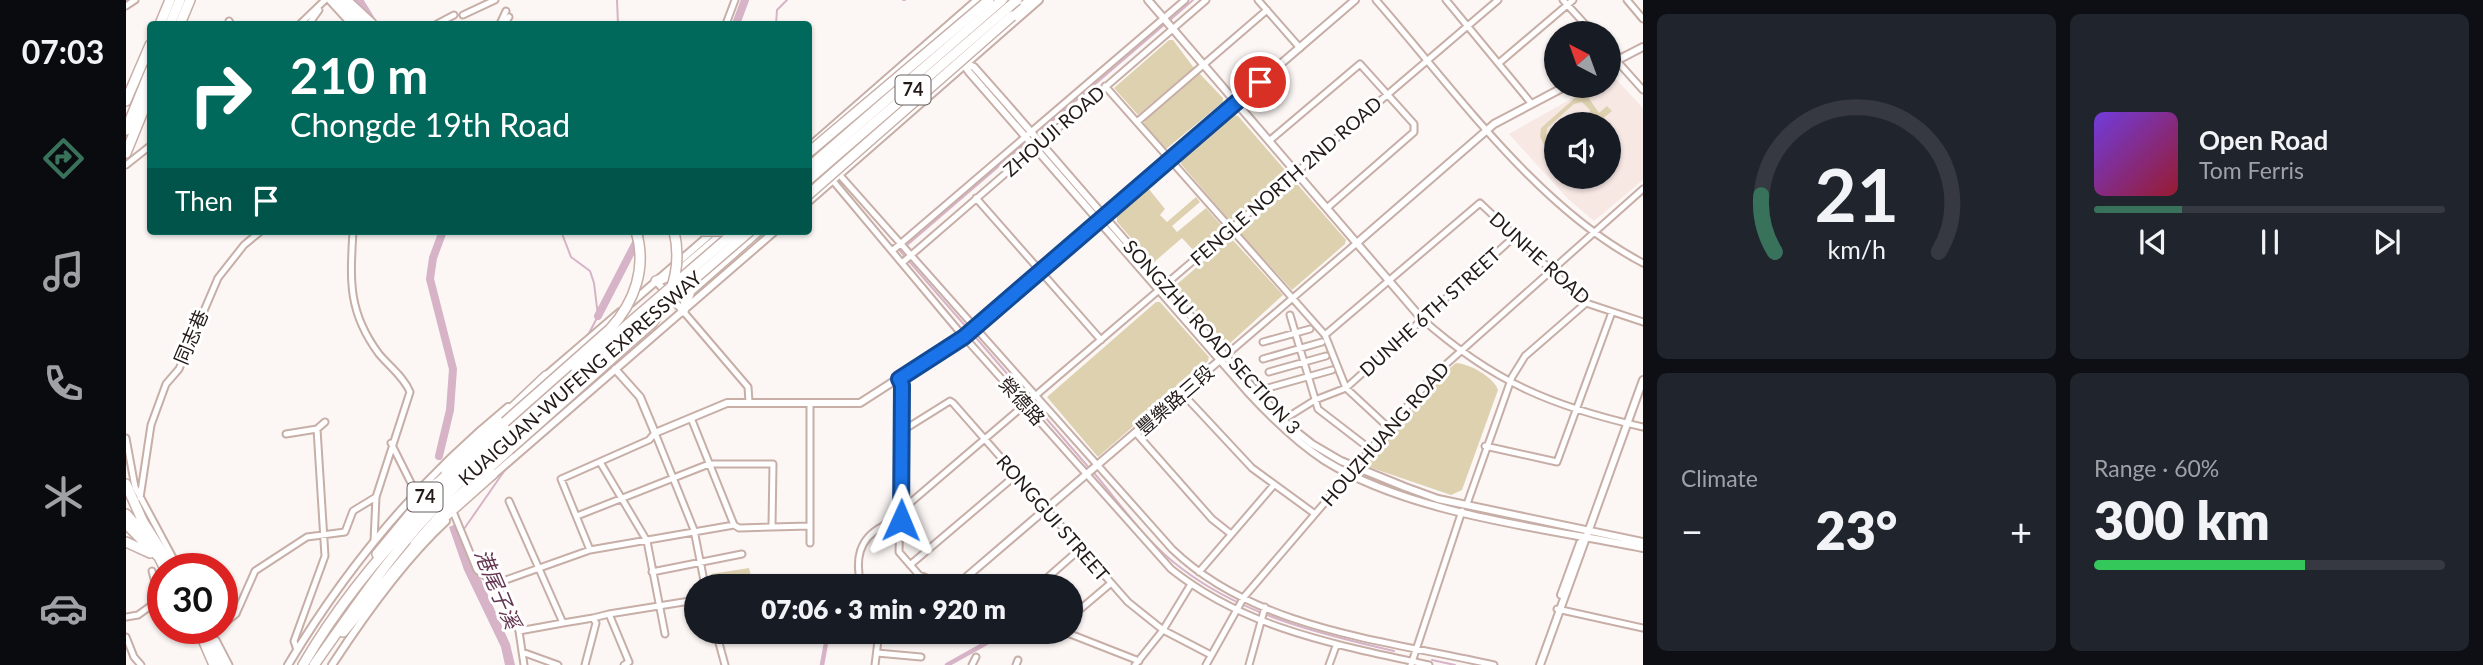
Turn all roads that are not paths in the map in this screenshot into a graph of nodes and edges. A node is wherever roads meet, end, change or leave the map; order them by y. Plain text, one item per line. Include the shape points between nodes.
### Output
1 (135, 0) edge
2 (170, 0) edge
3 (180, 0) edge
4 (190, 0) edge
5 (327, 0) edge
6 (336, 0) edge
7 (346, 0) edge
8 (495, 0) edge
9 (735, 0) edge
10 (977, 0) edge
11 (989, 0) edge
12 (1002, 0) edge
13 (1017, 0) edge
14 (1031, 0) edge
15 (1039, 0) edge
16 (1148, 0) edge
17 (1185, 0) edge
18 (1206, 0) edge
19 (1258, 0) edge
20 (1356, 0) edge
21 (1376, 0) edge
22 (1446, 0) edge
23 (1498, 0) edge
24 (1573, 0) edge
25 (1627, 0) edge
26 (1565, 2) edge
27 (126, 6) edge
28 (1267, 10) junction
29 (507, 14) dead end
30 (454, 15) dead end
31 (463, 15) dead end
32 (1012, 16) junction
33 (1643, 19) edge
34 (161, 21) edge
35 (171, 21) edge
36 (181, 21) edge
37 (303, 21) edge
38 (311, 21) edge
39 (348, 21) edge
40 (356, 21) edge
41 (369, 21) edge
42 (443, 21) edge
43 (504, 21) edge
44 (727, 21) edge
45 (1582, 21) edge
46 (1168, 23) junction
47 (1468, 26) junction
48 (939, 32) junction
49 (1643, 47) edge
50 (1300, 48) junction
51 (147, 51) edge
52 (147, 52) edge
53 (1621, 58) edge
54 (1428, 60) junction
55 (1499, 63) junction
56 (967, 64) junction
57 (1203, 65) junction
58 (1621, 65) edge
59 (147, 78) edge
60 (1105, 86) junction
61 (1643, 90) edge
62 (126, 94) edge
63 (1388, 94) junction
64 (1544, 97) edge
65 (126, 101) edge
66 (147, 101) edge
67 (1236, 102) junction
68 (1531, 103) junction
69 (1137, 122) junction
70 (1488, 129) junction
71 (126, 130) edge
72 (1028, 134) junction
73 (1269, 141) junction
74 (1038, 145) junction
75 (812, 146) edge
76 (812, 147) edge
77 (147, 148) edge
78 (812, 152) edge
79 (126, 153) edge
80 (812, 157) edge
81 (1170, 159) junction
82 (126, 164) edge
83 (812, 165) edge
84 (1297, 174) junction
85 (812, 177) edge
86 (837, 178) junction
87 (812, 184) edge
88 (812, 191) edge
89 (1640, 191) edge
90 (976, 198) junction
91 (812, 199) edge
92 (1643, 201) edge
93 (1327, 208) junction
94 (1101, 218) junction
95 (1231, 229) junction
96 (1596, 234) junction
97 (256, 235) edge
98 (353, 235) edge
99 (637, 235) edge
100 (675, 235) edge
101 (709, 235) edge
102 (722, 235) edge
103 (732, 235) edge
104 (743, 235) edge
105 (753, 235) edge
106 (770, 235) edge
107 (1514, 237) junction
108 (1358, 242) junction
109 (905, 245) junction
110 (892, 251) junction
111 (907, 258) junction
112 (1643, 263) edge
113 (1040, 271) junction
114 (1552, 272) junction
115 (656, 281) junction
116 (1390, 281) junction
117 (1162, 287) junction
118 (1291, 299) junction
119 (1586, 303) junction
120 (682, 311) junction
121 (1612, 312) junction
122 (1421, 318) junction
123 (1281, 320) dead end
124 (1643, 322) edge
125 (976, 326) junction
126 (1310, 329) dead end
127 (1295, 333) junction
128 (964, 337) junction
129 (1324, 339) junction
130 (1101, 340) junction
131 (1263, 342) dead end
132 (1299, 348) junction
133 (1459, 352) junction
134 (1326, 356) dead end
135 (1223, 358) junction
136 (1263, 359) dead end
137 (1304, 362) junction
138 (615, 369) junction
139 (1332, 370) dead end
140 (1269, 372) dead end
141 (579, 373) junction
142 (547, 376) junction
143 (1308, 377) junction
144 (899, 379) junction
145 (1643, 380) edge
146 (1509, 382) junction
147 (1268, 388) dead end
148 (1346, 388) junction
149 (1182, 393) junction
150 (1037, 395) junction
151 (1315, 400) junction
152 (749, 402) junction
153 (810, 404) junction
154 (1026, 405) junction
155 (1577, 410) junction
156 (691, 418) junction
157 (1283, 420) junction
158 (325, 422) dead end
159 (1626, 423) junction
160 (1643, 427) edge
161 (1389, 428) junction
162 (317, 429) junction
163 (902, 431) junction
164 (655, 433) junction
165 (1136, 433) junction
166 (286, 434) dead end
167 (126, 438) edge
168 (985, 440) junction
169 (391, 443) junction
170 (1486, 446) junction
171 (1370, 449) junction
172 (509, 454) junction
173 (600, 462) junction
174 (709, 464) junction
175 (1099, 466) junction
176 (1353, 470) junction
177 (493, 474) junction
178 (1016, 475) junction
179 (1088, 475) junction
180 (673, 480) junction
181 (126, 484) edge
182 (1273, 486) junction
183 (432, 488) junction
184 (416, 492) junction
185 (376, 497) junction
186 (140, 498) junction
187 (622, 499) junction
188 (509, 501) dead end
189 (1467, 504) junction
190 (1046, 510) junction
191 (901, 511) junction
192 (1462, 511) junction
193 (126, 514) edge
194 (454, 514) junction
195 (1315, 514) junction
196 (577, 516) junction
197 (126, 524) edge
198 (734, 525) junction
199 (772, 526) junction
200 (810, 526) junction
201 (694, 530) junction
202 (324, 534) junction
203 (1231, 534) junction
204 (1588, 534) junction
205 (374, 541) junction
206 (648, 541) junction
207 (126, 542) edge
208 (1643, 542) edge
209 (810, 543) dead end
210 (415, 544) junction
211 (1643, 548) edge
212 (1080, 549) junction
213 (590, 550) junction
214 (152, 553) edge
215 (158, 553) edge
216 (159, 553) edge
217 (160, 553) edge
218 (170, 553) edge
219 (742, 554) dead end
220 (701, 563) junction
221 (910, 565) junction
222 (540, 569) junction
223 (652, 572) junction
224 (1199, 572) junction
225 (703, 574) edge
226 (860, 574) edge
227 (918, 574) edge
228 (970, 574) edge
229 (1052, 574) edge
230 (500, 582) dead end
231 (1110, 583) junction
232 (1191, 584) junction
233 (1244, 597) junction
234 (684, 601) edge
235 (659, 604) junction
236 (1083, 607) edge
237 (1265, 607) junction
238 (147, 608) edge
239 (1235, 608) junction
240 (238, 609) edge
241 (1559, 609) junction
242 (609, 614) junction
243 (126, 617) edge
244 (593, 618) junction
245 (1261, 621) junction
246 (563, 623) junction
247 (1643, 628) edge
248 (1163, 630) junction
249 (519, 631) junction
250 (322, 634) junction
251 (666, 634) dead end
252 (126, 637) edge
253 (1083, 640) edge
254 (205, 644) edge
255 (216, 644) edge
256 (218, 644) edge
257 (719, 644) edge
258 (878, 644) edge
259 (1336, 646) junction
260 (1416, 648) junction
261 (297, 650) junction
262 (126, 651) edge
263 (523, 652) junction
264 (877, 653) junction
265 (1211, 655) junction
266 (921, 656) dead end
267 (134, 657) junction
268 (976, 657) dead end
269 (1137, 663) edge
270 (1411, 663) edge
271 (141, 665) edge
272 (214, 665) edge
273 (223, 665) edge
274 (229, 665) edge
275 (288, 665) edge
276 (303, 665) edge
277 (314, 665) edge
278 (332, 665) edge
279 (524, 665) edge
280 (558, 665) edge
281 (585, 665) edge
282 (624, 665) edge
283 (725, 665) edge
284 (876, 665) edge
285 (972, 665) edge
286 (1206, 665) edge
287 (1249, 665) edge
288 (1329, 665) edge
289 (1429, 665) edge
290 (1494, 665) edge
291 (1538, 665) edge

1 - 27 street
2 - 34 highway
3 - 35 highway
4 - 36 highway
5 - 37 street
5 - 38 street
5 - 39 street
6 - 40 highway
7 - 41 highway
8 - 31 street
9 - 44 street
10 - 48 street
11 - 76 highway, bridge
11 - 80 highway, 74, bridge
12 - 83 highway, 74, bridge
13 - 85 highway, 74, bridge
14 - 32 highway, 74
15 - 56 street
16 - 46 street
17 - 46 street, ZHOUJI ROAD
18 - 46 street, ZHOUJI ROAD
19 - 28 street
20 - 50 street
21 - 54 street
22 - 47 street
23 - 47 street, FENGLE NORTH 2ND ROAD
24 - 26 street
25 - 33 street
26 - 45 street
26 - 55 street
28 - 50 street
28 - 57 street
29 - 43 street
30 - 42 street
32 - 87 highway, 74, bridge
32 - 88 highway, bridge
46 - 57 street
46 - 60 street, ZHOUJI ROAD
46 - 72 street, ZHOUJI ROAD
47 - 54 street, FENGLE NORTH 2ND ROAD
47 - 55 street
48 - 56 street, SONGZHU ROAD SECTION 3
48 - 75 street
49 - 53 street
50 - 67 street
51 - 62 highway
52 - 65 highway
54 - 63 street, FENGLE NORTH 2ND ROAD
54 - 70 street
55 - 68 street
56 - 72 street, SONGZHU ROAD SECTION 3 via 969,72
56 - 86 street
57 - 67 street
57 - 69 street
58 - 61 street
59 - 71 highway
60 - 69 street
60 - 74 street, ZHOUJI ROAD
63 - 73 street via 1358,64
63 - 84 street, FENGLE NORTH 2ND ROAD
63 - 93 street via 1416,129
64 - 68 street, 豐樂路三段
66 - 79 highway
67 - 73 street
67 - 81 street
68 - 70 street, 豐樂路三段
69 - 81 street
70 - 96 street via 1544,191
70 - 108 street, 豐樂路三段
72 - 74 street, SONGZHU ROAD SECTION 3
72 - 109 street, ZHOUJI ROAD
73 - 84 street
74 - 90 street, ZHOUJI ROAD
74 - 94 street, SONGZHU ROAD SECTION 3
77 - 82 street
78 - 86 street, 榮德路
81 - 94 street
81 - 95 street
84 - 93 street
84 - 95 street, FENGLE NORTH 2ND ROAD
86 - 91 street
86 - 109 street, 榮德路
86 - 110 street, 榮德路
89 - 92 street
89 - 96 street, HOUZHUANG ROAD
90 - 111 street, ZHOUJI ROAD
90 - 113 street
93 - 108 street
94 - 113 street
94 - 117 street, SONGZHU ROAD SECTION 3
95 - 117 street, FENGLE NORTH 2ND ROAD
95 - 118 street
96 - 112 street
96 - 114 street, HOUZHUANG ROAD
97 - 186 street, 同志巷 via 218,278 179,369 166,384 150,425
98 - 169 street via 354,311 369,340 410,391
99 - 183 highway, bridge via 638,282 624,312
100 - 172 highway, bridge via 676,274 668,299 652,323
101 - 115 street
102 - 115 highway via 679,272
103 - 141 highway, KUAIGUAN-WUFENG EXPRESSWAY / 74, bridge
104 - 141 highway, KUAIGUAN-WUFENG EXPRESSWAY / 74, bridge
105 - 120 highway via 690,291
106 - 120 street
107 - 114 street, DUNHE ROAD
107 - 116 street, DUNHE ROAD via 1479,203
107 - 122 street, DUNHE 6TH STREET
108 - 116 street
108 - 118 street, 豐樂路三段
109 - 110 street, ZHOUJI ROAD
109 - 111 street, 榮德路
110 - 111 street, 榮德路
111 - 125 street, 榮德路
111 - 128 street, 榮德路
113 - 125 street
113 - 130 street
114 - 119 street, DUNHE ROAD
114 - 133 street, HOUZHUANG ROAD
115 - 120 street
115 - 142 street
116 - 122 street
116 - 129 street
117 - 130 street, FENGLE NORTH 2ND ROAD
117 - 135 street, SONGZHU ROAD SECTION 3
118 - 129 street
118 - 135 street, 豐樂路三段
119 - 121 street, DUNHE ROAD
119 - 146 street via 1525,356
120 - 138 street
120 - 152 street via 743,379
121 - 124 street, DUNHE ROAD
121 - 155 street
122 - 133 street
122 - 148 street, DUNHE 6TH STREET
123 - 127 street via 1290,316
125 - 128 street
125 - 150 street, 榮德路
126 - 127 street
127 - 131 street
127 - 132 street
128 - 144 street
128 - 154 street, 榮德路
129 - 132 street
129 - 148 street
130 - 150 street, FENGLE NORTH 2ND ROAD
132 - 136 street
132 - 137 street
133 - 146 street
133 - 161 street, HOUZHUANG ROAD
134 - 137 street
135 - 149 street, 豐樂路三段
135 - 157 street, SONGZHU ROAD SECTION 3
135 - 176 street, SONGZHU ROAD SECTION 3 via 1293,437 1323,459
137 - 140 street
137 - 143 street
138 - 164 street via 640,397
138 - 172 street via 522,449
139 - 143 street
141 - 250 highway, KUAIGUAN-WUFENG EXPRESSWAY / 74 via 461,469 423,507
141 - 277 highway, KUAIGUAN-WUFENG EXPRESSWAY / 74 via 430,512
142 - 183 highway, 74
142 - 184 street
143 - 147 street
143 - 151 street
144 - 153 street via 860,403
144 - 163 street
145 - 159 street
146 - 155 street
146 - 170 street
148 - 151 street
148 - 161 street
149 - 165 street, 豐樂路三段
149 - 182 street
150 - 154 street, FENGLE NORTH 2ND ROAD
150 - 175 street, 榮德路
151 - 157 street
151 - 171 street via 1318,409
152 - 153 street
152 - 156 street via 727,403
153 - 200 street
154 - 168 street, FENGLE NORTH 2ND ROAD
154 - 179 street, 榮德路
155 - 159 street
155 - 170 street via 1557,462
156 - 164 street
156 - 174 street
157 - 176 street, SONGZHU ROAD SECTION 3
158 - 162 street
159 - 160 street
159 - 204 street
161 - 171 street, HOUZHUANG ROAD
162 - 166 street
162 - 202 street
163 - 168 street, RONGGUI STREET via 950,401
163 - 191 street
164 - 173 street
164 - 180 street
165 - 175 street, 豐樂路三段
165 - 203 street via 1212,519
167 - 186 street
168 - 178 street, RONGGUI STREET
168 - 191 street, FENGLE NORTH 2ND ROAD
169 - 184 street
169 - 185 street
170 - 189 street
171 - 176 street, HOUZHUANG ROAD
172 - 177 street
172 - 210 highway via 452,502
173 - 187 street
173 - 196 street via 561,479
174 - 180 street
174 - 198 street
174 - 199 street via 773,464
175 - 179 street, 豐樂路三段
175 - 224 street, 榮德路 via 1172,549
176 - 189 street, SONGZHU ROAD SECTION 3
176 - 192 street, SONGZHU ROAD SECTION 3 via 1411,497
176 - 195 street, HOUZHUANG ROAD
177 - 194 street
177 - 210 highway, 74
178 - 190 street, RONGGUI STREET
178 - 221 street
179 - 190 street, 豐樂路三段
179 - 232 street, 榮德路 via 1160,559
180 - 187 street
180 - 201 street
181 - 217 highway
182 - 195 street
182 - 203 street
183 - 250 highway, 74 via 392,533
184 - 205 street
185 - 202 street via 353,512 345,532
185 - 205 street
186 - 218 street
187 - 196 street
187 - 206 street
188 - 222 street
189 - 204 street, SONGZHU ROAD SECTION 3
190 - 212 street, RONGGUI STREET
190 - 228 street, 豐樂路三段
191 - 221 street via 900,552
191 - 226 street, FENGLE NORTH 2ND ROAD via 859,546
192 - 204 street, SONGZHU ROAD SECTION 3
192 - 260 street
193 - 216 highway
194 - 249 street via 477,570 498,586
194 - 278 street via 432,534
195 - 233 street, HOUZHUANG ROAD
196 - 213 street
197 - 215 highway
198 - 199 street
198 - 201 street
199 - 200 street
200 - 209 street
201 - 206 street
201 - 220 street
202 - 240 street via 307,537 255,571
202 - 261 street via 324,562 295,641
203 - 224 street
204 - 208 street, SONGZHU ROAD SECTION 3
204 - 211 street, SONGZHU ROAD SECTION 3
204 - 241 street via 1581,542
205 - 261 street
206 - 213 street
206 - 223 street
207 - 214 highway
210 - 277 highway
212 - 229 street
212 - 231 street, RONGGUI STREET
213 - 222 street
219 - 220 street
220 - 223 street
220 - 225 street
221 - 227 street
222 - 230 street
222 - 246 street
223 - 235 street
224 - 233 street, 榮德路
231 - 236 street
231 - 248 street, RONGGUI STREET
232 - 239 street, 榮德路
232 - 248 street
233 - 237 street, 榮德路
233 - 239 street, HOUZHUANG ROAD
234 - 235 street
235 - 242 street
235 - 251 street
237 - 245 street
237 - 260 street, 榮德路 via 1344,633
238 - 243 street
239 - 245 street, 榮德路
239 - 265 street, HOUZHUANG ROAD
241 - 247 street
241 - 291 street
242 - 244 street
242 - 282 street via 629,662
244 - 246 street
244 - 281 street via 596,628
245 - 259 street, 榮德路
245 - 287 street
246 - 249 street
248 - 265 street, RONGGUI STREET
248 - 269 street
249 - 263 street
250 - 276 highway, KUAIGUAN-WUFENG EXPRESSWAY / 74
252 - 267 street
253 - 269 street
254 - 272 highway
255 - 273 highway
256 - 274 street
257 - 283 street
258 - 264 street
259 - 270 street, 榮德路
259 - 288 street
260 - 270 street
260 - 290 street, 榮德路
261 - 275 street
262 - 267 street
263 - 279 street
263 - 280 street
264 - 266 street
264 - 284 street
265 - 286 street, HOUZHUANG ROAD
267 - 271 street
268 - 285 street
270 - 289 street, 榮德路

